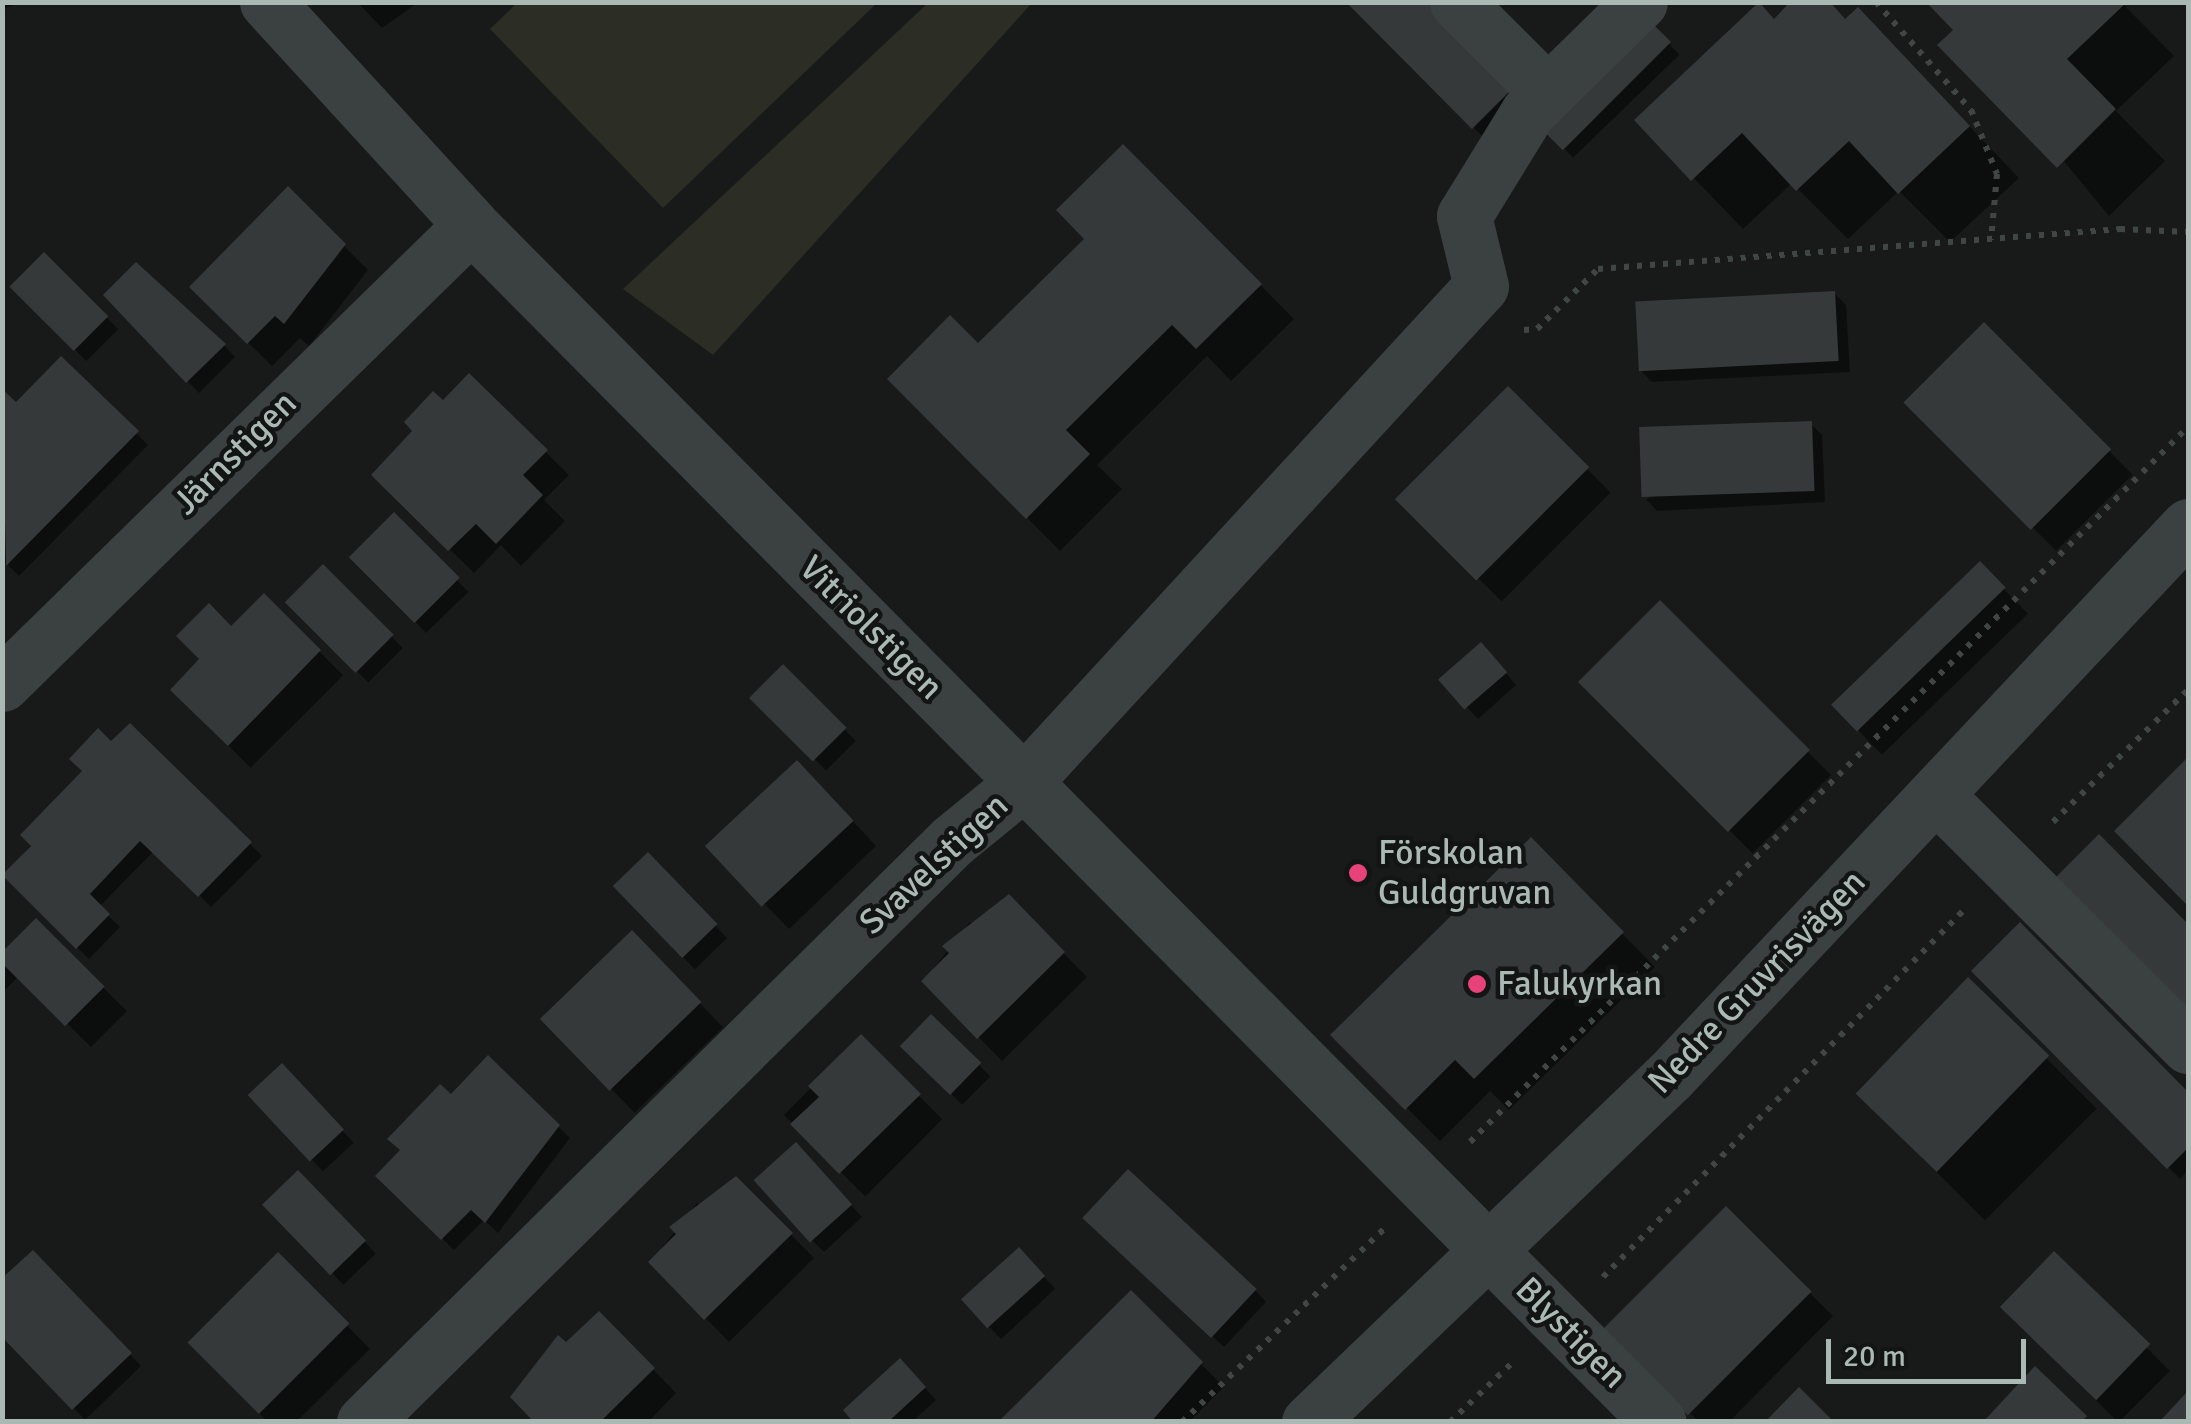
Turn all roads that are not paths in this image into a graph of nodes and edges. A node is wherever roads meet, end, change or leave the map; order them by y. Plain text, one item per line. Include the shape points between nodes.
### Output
1 (267, 2) edge
2 (1457, 2) edge
3 (1640, 2) edge
4 (1547, 92) junction
5 (471, 225) junction
6 (2188, 526) edge
7 (2, 684) edge
8 (1024, 782) junction
9 (1936, 795) junction
10 (2188, 1046) edge
11 (1484, 1245) junction
12 (364, 1422) edge
13 (1309, 1422) edge
14 (1659, 1422) edge

1 - 5 street, Vitriolstigen
2 - 4 street
3 - 4 street
4 - 8 street, Svavelstigen via 1464,216 1481,286
5 - 7 street, Järnstigen
5 - 8 street, Vitriolstigen
6 - 9 street, Nedre Gruvrisvägen
8 - 11 street, Vitriolstigen
8 - 12 street, Svavelstigen via 952,841
9 - 10 street
9 - 11 street, Nedre Gruvrisvägen via 1669,1076
11 - 13 street, Nedre Gruvrisvägen
11 - 14 street, Blystigen

